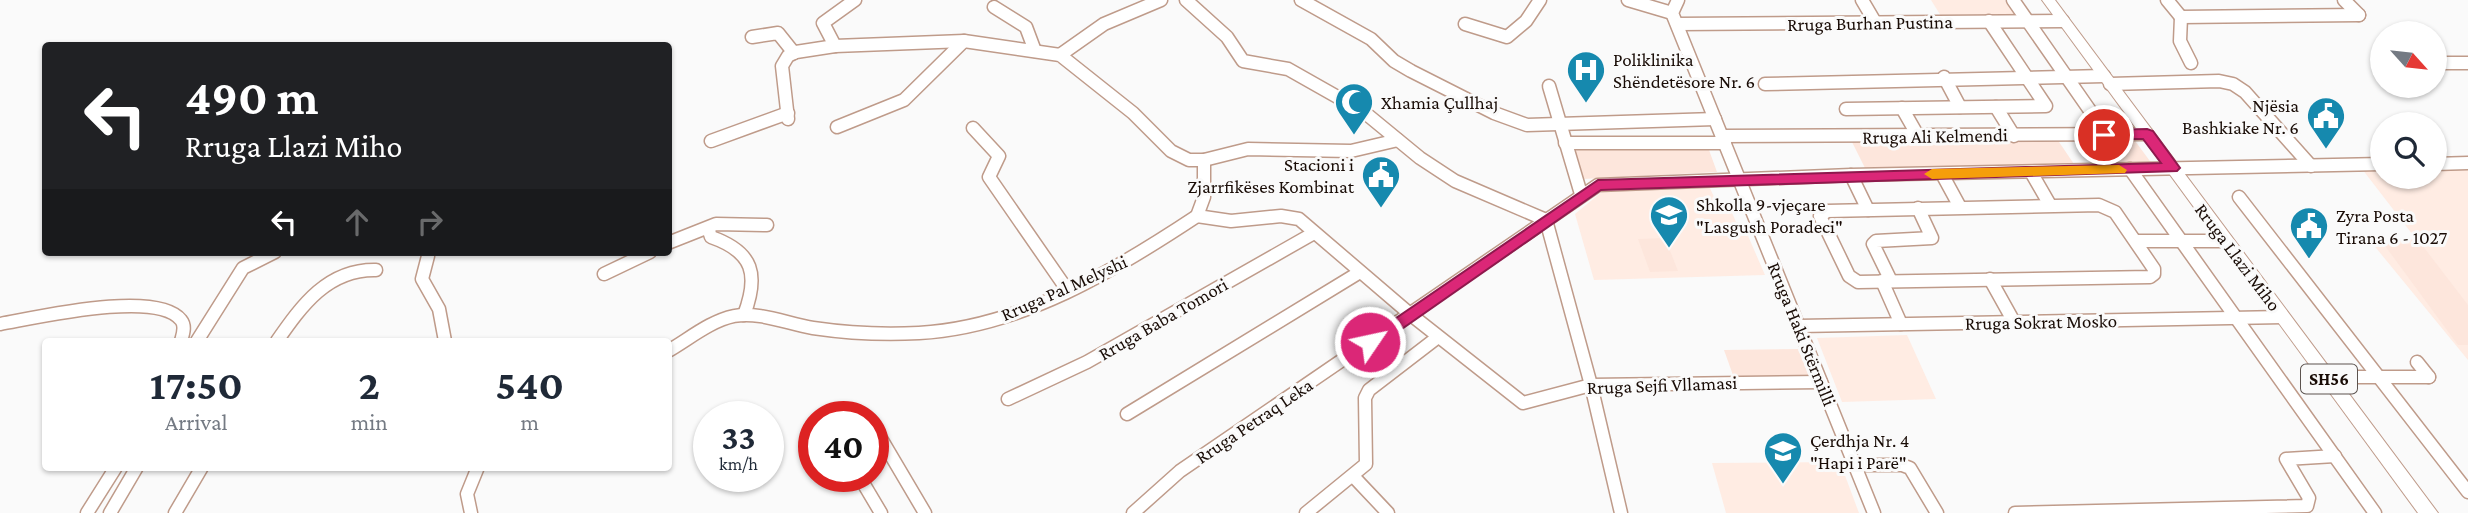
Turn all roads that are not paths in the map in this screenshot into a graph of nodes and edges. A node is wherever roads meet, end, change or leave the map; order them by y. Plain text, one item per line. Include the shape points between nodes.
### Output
1 (855, 0) edge
2 (1161, 0) edge
3 (1186, 0) edge
4 (1541, 0) edge
5 (1628, 0) edge
6 (1678, 0) edge
7 (1862, 0) edge
8 (2012, 0) edge
9 (2048, 0) edge
10 (2167, 0) edge
11 (2344, 0) edge
12 (1308, 1) edge
13 (995, 7) dead end
14 (2181, 17) junction
15 (1675, 18) junction
16 (2063, 20) junction
17 (1989, 21) junction
18 (2027, 21) junction
19 (1875, 22) junction
20 (1465, 24) dead end
21 (752, 37) dead end
22 (964, 41) junction
23 (835, 46) junction
24 (1035, 51) junction
25 (794, 53) junction
26 (1060, 55) junction
27 (2447, 63) edge
28 (2468, 63) edge
29 (2027, 77) junction
30 (2067, 77) junction
31 (1944, 78) junction
32 (2107, 80) junction
33 (2207, 81) junction
34 (1765, 84) dead end
35 (1549, 86) dead end
36 (1960, 107) junction
37 (1996, 107) junction
38 (1902, 108) junction
39 (1846, 109) dead end
40 (1716, 119) junction
41 (1558, 122) junction
42 (837, 127) dead end
43 (973, 128) dead end
44 (2147, 134) junction
45 (2107, 135) junction
46 (1918, 136) junction
47 (2014, 136) junction
48 (1724, 139) junction
49 (711, 141) dead end
50 (1398, 141) junction
51 (1564, 143) junction
52 (1205, 160) junction
53 (2447, 163) edge
54 (2468, 163) edge
55 (2370, 164) edge
56 (2311, 166) junction
57 (2172, 168) junction
58 (2130, 169) junction
59 (2031, 172) junction
60 (1942, 174) junction
61 (1851, 176) junction
62 (1740, 179) junction
63 (1581, 194) junction
64 (2239, 197) dead end
65 (2050, 205) junction
66 (1959, 207) junction
67 (1918, 208) junction
68 (1868, 210) junction
69 (1197, 216) junction
70 (1546, 220) junction
71 (767, 225) dead end
72 (708, 228) junction
73 (1314, 233) junction
74 (2136, 241) junction
75 (2181, 241) junction
76 (2226, 241) junction
77 (672, 242) edge
78 (267, 256) edge
79 (428, 256) dead end
80 (642, 256) edge
81 (376, 270) dead end
82 (1360, 272) junction
83 (604, 274) dead end
84 (1990, 279) junction
85 (1886, 281) junction
86 (1068, 291) junction
87 (1410, 314) junction
88 (744, 315) junction
89 (2283, 317) junction
90 (2236, 318) junction
91 (2014, 322) junction
92 (0, 324) edge
93 (1901, 324) junction
94 (1799, 326) junction
95 (1438, 337) junction
96 (182, 338) edge
97 (199, 338) edge
98 (279, 338) edge
99 (444, 338) edge
100 (672, 349) edge
101 (2417, 362) dead end
102 (2328, 377) junction
103 (2380, 378) junction
104 (1821, 382) junction
105 (1591, 385) junction
106 (1008, 400) dead end
107 (1126, 414) dead end
108 (889, 453) edge
109 (2335, 456) junction
110 (1855, 465) junction
111 (113, 471) edge
112 (135, 471) edge
113 (199, 471) edge
114 (478, 471) edge
115 (1353, 476) junction
116 (869, 492) edge
117 (2468, 492) edge
118 (922, 512) edge
119 (2128, 512) edge
120 (87, 513) edge
121 (110, 513) edge
122 (175, 513) edge
123 (471, 513) edge
124 (881, 513) edge
125 (1133, 513) edge
126 (1306, 513) edge
127 (1388, 513) edge
128 (1621, 513) edge
129 (1874, 513) edge
130 (1937, 513) edge
131 (2015, 513) edge
132 (2375, 513) edge
133 (2428, 513) edge

1 - 23 street via 824,23
2 - 26 street via 1104,24
3 - 50 street via 1227,37 1243,61 1288,69 1364,111
4 - 20 street via 1527,21 1507,37
5 - 15 street, Rruga Burhan Pustina
6 - 15 street
7 - 19 street
8 - 18 street
9 - 16 main road, Rruga Llazi Miho / SH56
10 - 14 street
11 - 14 street via 2359,15
12 - 41 street via 1371,39 1410,71 1494,113 1527,125
13 - 24 street via 1026,27
14 - 33 street via 2178,37 2182,52
15 - 19 street, Rruga Burhan Pustina
15 - 40 street, Rruga Haki Stërmilli
16 - 18 street, Rruga Burhan Pustina
16 - 32 main road, Rruga Llazi Miho / SH56
17 - 18 street, Rruga Burhan Pustina
17 - 19 street, Rruga Burhan Pustina
17 - 29 street
18 - 30 street
21 - 25 street via 778,31
22 - 23 street
22 - 24 street
22 - 42 street via 904,100
23 - 25 street
24 - 26 street
25 - 49 street via 782,66 788,116
26 - 52 street via 1133,113 1171,151 1189,160
27 - 28 street
29 - 30 street
29 - 31 street
29 - 37 street via 2046,106
30 - 32 street
30 - 45 street
31 - 34 street
31 - 36 street
32 - 33 street
32 - 44 main road, Rruga Llazi Miho / SH56
33 - 56 street via 2240,88
35 - 41 street
36 - 37 street
36 - 38 street
37 - 47 street
38 - 39 street
38 - 46 street
40 - 41 street
40 - 48 street, Rruga Haki Stërmilli
41 - 51 street
43 - 86 street via 999,156 989,177
44 - 45 street, Rruga Ali Kelmendi
44 - 57 main road, Rruga Llazi Miho / SH56
45 - 47 street, Rruga Ali Kelmendi
46 - 47 street, Rruga Ali Kelmendi
46 - 48 street, Rruga Ali Kelmendi
48 - 51 street, Rruga Ali Kelmendi
48 - 62 street, Rruga Haki Stërmilli
50 - 52 street via 1351,150 1248,149
50 - 70 street via 1455,181
51 - 63 street
52 - 69 street via 1204,197
53 - 54 street
55 - 56 street, Rruga Petraq Leka
56 - 57 street, Rruga Petraq Leka
57 - 58 street, Rruga Petraq Leka
57 - 76 main road, Rruga Llazi Miho / SH56
58 - 59 street, Rruga Petraq Leka
58 - 75 street
59 - 60 street, Rruga Petraq Leka
59 - 65 street
60 - 61 street, Rruga Petraq Leka
60 - 66 street
61 - 62 street, Rruga Petraq Leka
61 - 68 street
62 - 63 street, Rruga Petraq Leka via 1605,184
62 - 94 street, Rruga Haki Stërmilli
63 - 70 street, Rruga Petraq Leka
64 - 103 street
65 - 66 street
65 - 74 street via 2108,207
66 - 67 street
67 - 68 street
67 - 85 street via 1932,238 1872,244
68 - 85 street via 1820,216 1851,278
69 - 73 street via 1231,221 1291,217
69 - 86 street, Rruga Pal Melyshi via 1147,250
70 - 87 street, Rruga Petraq Leka
70 - 105 street
71 - 72 street via 716,223
72 - 77 street
72 - 88 street via 710,237 732,243 753,273 755,284
73 - 82 street
73 - 106 street, Rruga Baba Tomori via 1087,362
74 - 75 street
74 - 84 street via 2154,269 2152,275
75 - 76 street
75 - 90 street
76 - 89 main road, Rruga Llazi Miho / SH56
78 - 97 street via 243,268
79 - 99 street via 422,279 439,309
80 - 83 street
81 - 98 street via 356,268 340,274 295,315
82 - 87 street
82 - 107 street
84 - 85 street
84 - 91 street
85 - 93 street
86 - 88 street, Rruga Pal Melyshi via 986,321 922,333 841,331
87 - 95 street, Rruga Sejfi Vllamasi
87 - 125 street, Rruga Petraq Leka via 1180,471
88 - 100 street
89 - 90 street, Rruga Sokrat Mosko
89 - 102 main road, Rruga Llazi Miho / SH56
90 - 91 street, Rruga Sokrat Mosko
90 - 109 street
91 - 93 street, Rruga Sokrat Mosko
92 - 96 street via 77,310 162,308 181,320
93 - 94 street, Rruga Sokrat Mosko
94 - 104 street, Rruga Haki Stërmilli
95 - 105 street, Rruga Sejfi Vllamasi via 1523,403
95 - 115 street via 1369,390 1365,398 1366,464
101 - 103 street via 2428,377
102 - 103 street
102 - 133 main road, Rruga Llazi Miho / SH56
103 - 117 street
104 - 105 street, Rruga Sejfi Vllamasi
104 - 110 street, Rruga Haki Stërmilli
105 - 128 street
108 - 118 street
109 - 119 street via 2286,459 2309,498 2307,506
109 - 132 street
110 - 129 street, Rruga Haki Stërmilli
110 - 130 street via 1910,468
111 - 120 street
112 - 121 street
113 - 122 street
114 - 123 street via 467,494
115 - 126 street
115 - 127 street
116 - 124 street
119 - 131 street

